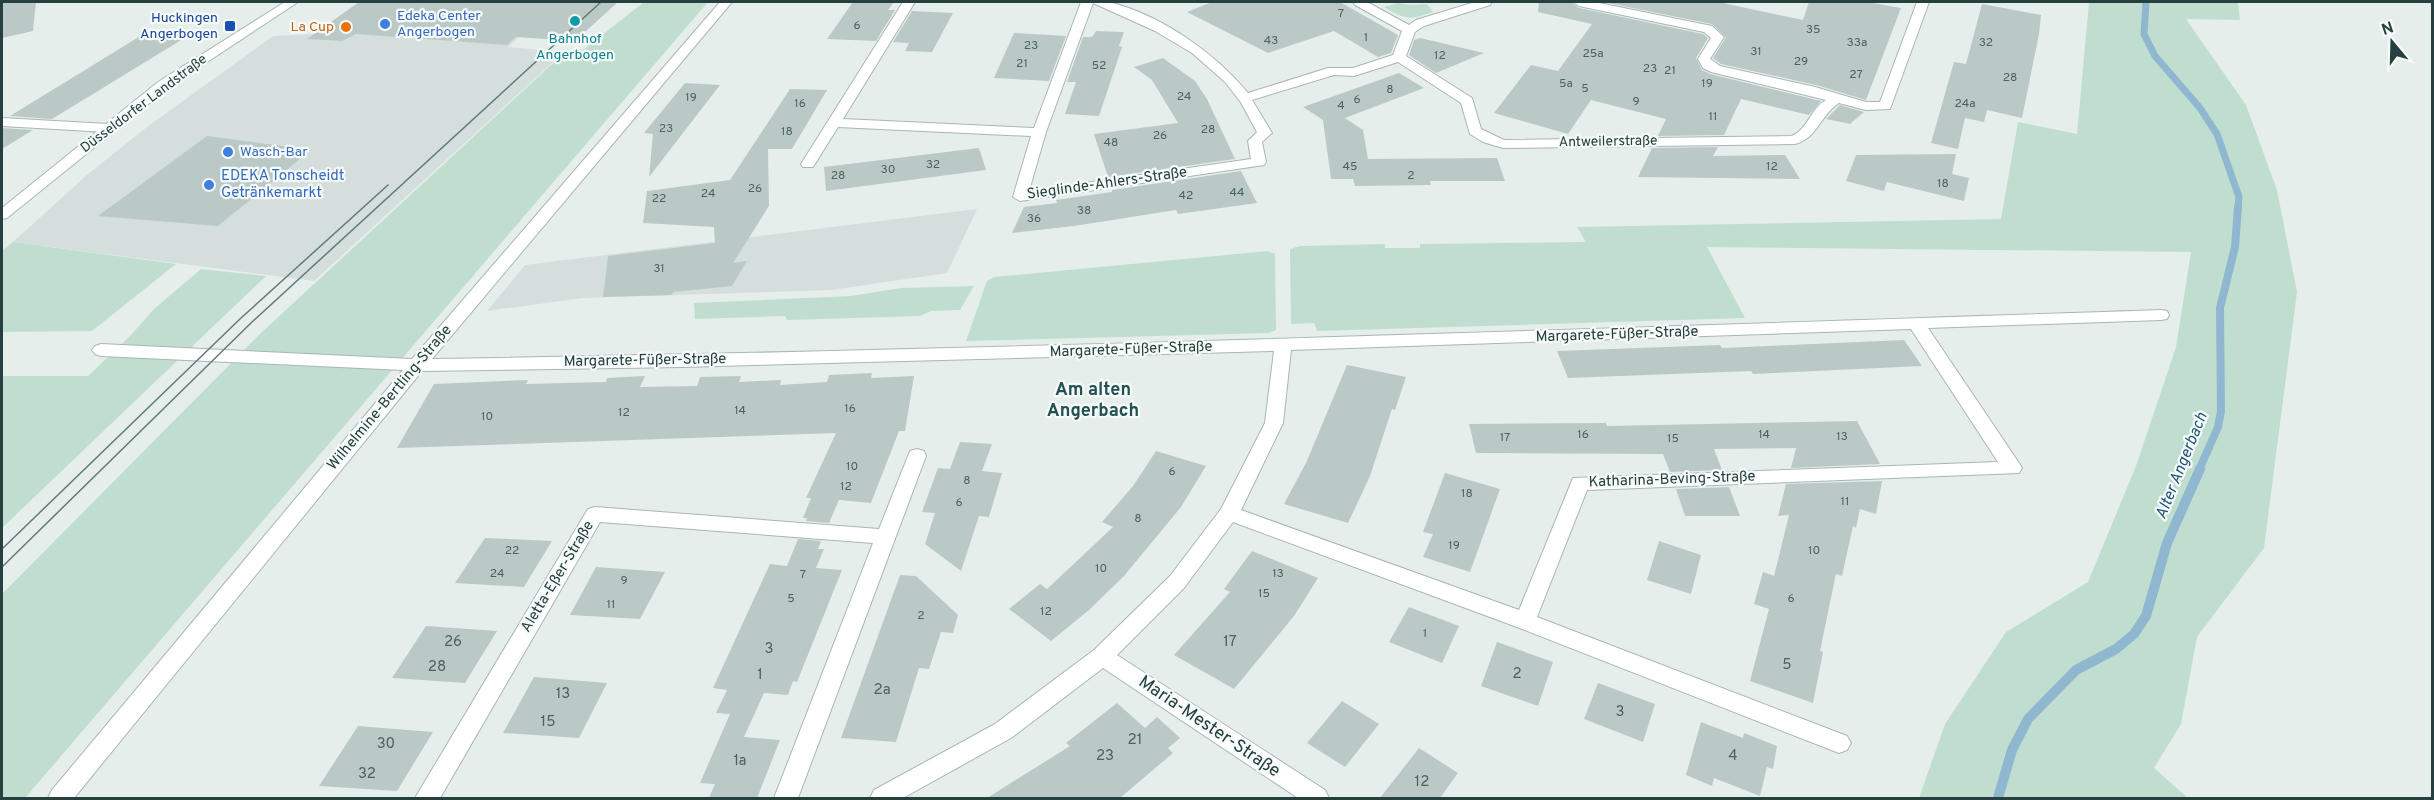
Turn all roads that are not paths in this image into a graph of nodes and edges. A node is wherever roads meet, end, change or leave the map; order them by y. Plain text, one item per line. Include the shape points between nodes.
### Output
1 (292, 2) edge
2 (726, 2) edge
3 (909, 2) edge
4 (1088, 2) edge
5 (1098, 2) edge
6 (1359, 2) edge
7 (1486, 2) edge
8 (1579, 2) edge
9 (1923, 2) edge
10 (1409, 30) junction
11 (1399, 57) junction
12 (1244, 98) junction
13 (1837, 99) junction
14 (2, 122) edge
15 (834, 123) junction
16 (108, 128) junction
17 (1039, 132) junction
18 (807, 164) dead end
19 (2, 215) edge
20 (2161, 315) dead end
21 (1917, 325) junction
22 (1283, 345) junction
23 (101, 350) dead end
24 (417, 364) junction
25 (917, 456) dead end
26 (1229, 513) junction
27 (886, 537) junction
28 (1526, 621) junction
29 (1102, 656) junction
30 (1839, 743) dead end
31 (60, 798) edge
32 (427, 798) edge
33 (786, 798) edge
34 (882, 798) edge
35 (1317, 798) edge

1 - 16 street, Düsseldorfer Landstraße via 170,81
2 - 24 street, Wilhelmine-Bertling-Straße
3 - 15 street
4 - 17 street, Sieglinde-Ahlers-Straße
5 - 12 street via 1151,23 1189,46 1220,70
6 - 10 street
7 - 10 street
8 - 13 street via 1708,29 1718,37 1704,59 1716,69
9 - 13 street via 1885,106
10 - 11 street
11 - 12 street via 1354,72 1333,71
11 - 13 street, Antweilerstraße via 1467,101 1475,131 1503,144 1795,140 1808,134 1823,107
12 - 17 street, Sieglinde-Ahlers-Straße via 1265,134 1255,141 1259,162 1020,197
14 - 16 street
15 - 17 street
15 - 18 street
16 - 19 street, Düsseldorfer Landstraße
20 - 21 street, Margarete-Füßer-Straße
21 - 22 street, Margarete-Füßer-Straße
21 - 28 street, Katharina-Beving-Straße via 2012,468 1580,483
22 - 24 street, Margarete-Füßer-Straße
22 - 26 street via 1274,423
23 - 24 street, Margarete-Füßer-Straße
24 - 31 street, Wilhelmine-Bertling-Straße
25 - 27 street
26 - 28 street
26 - 29 street via 1177,582
27 - 32 street, Aletta-Eßer-Straße via 595,514
27 - 33 street
28 - 30 street
29 - 34 street via 1003,731
29 - 35 street, Maria-Mester-Straße

